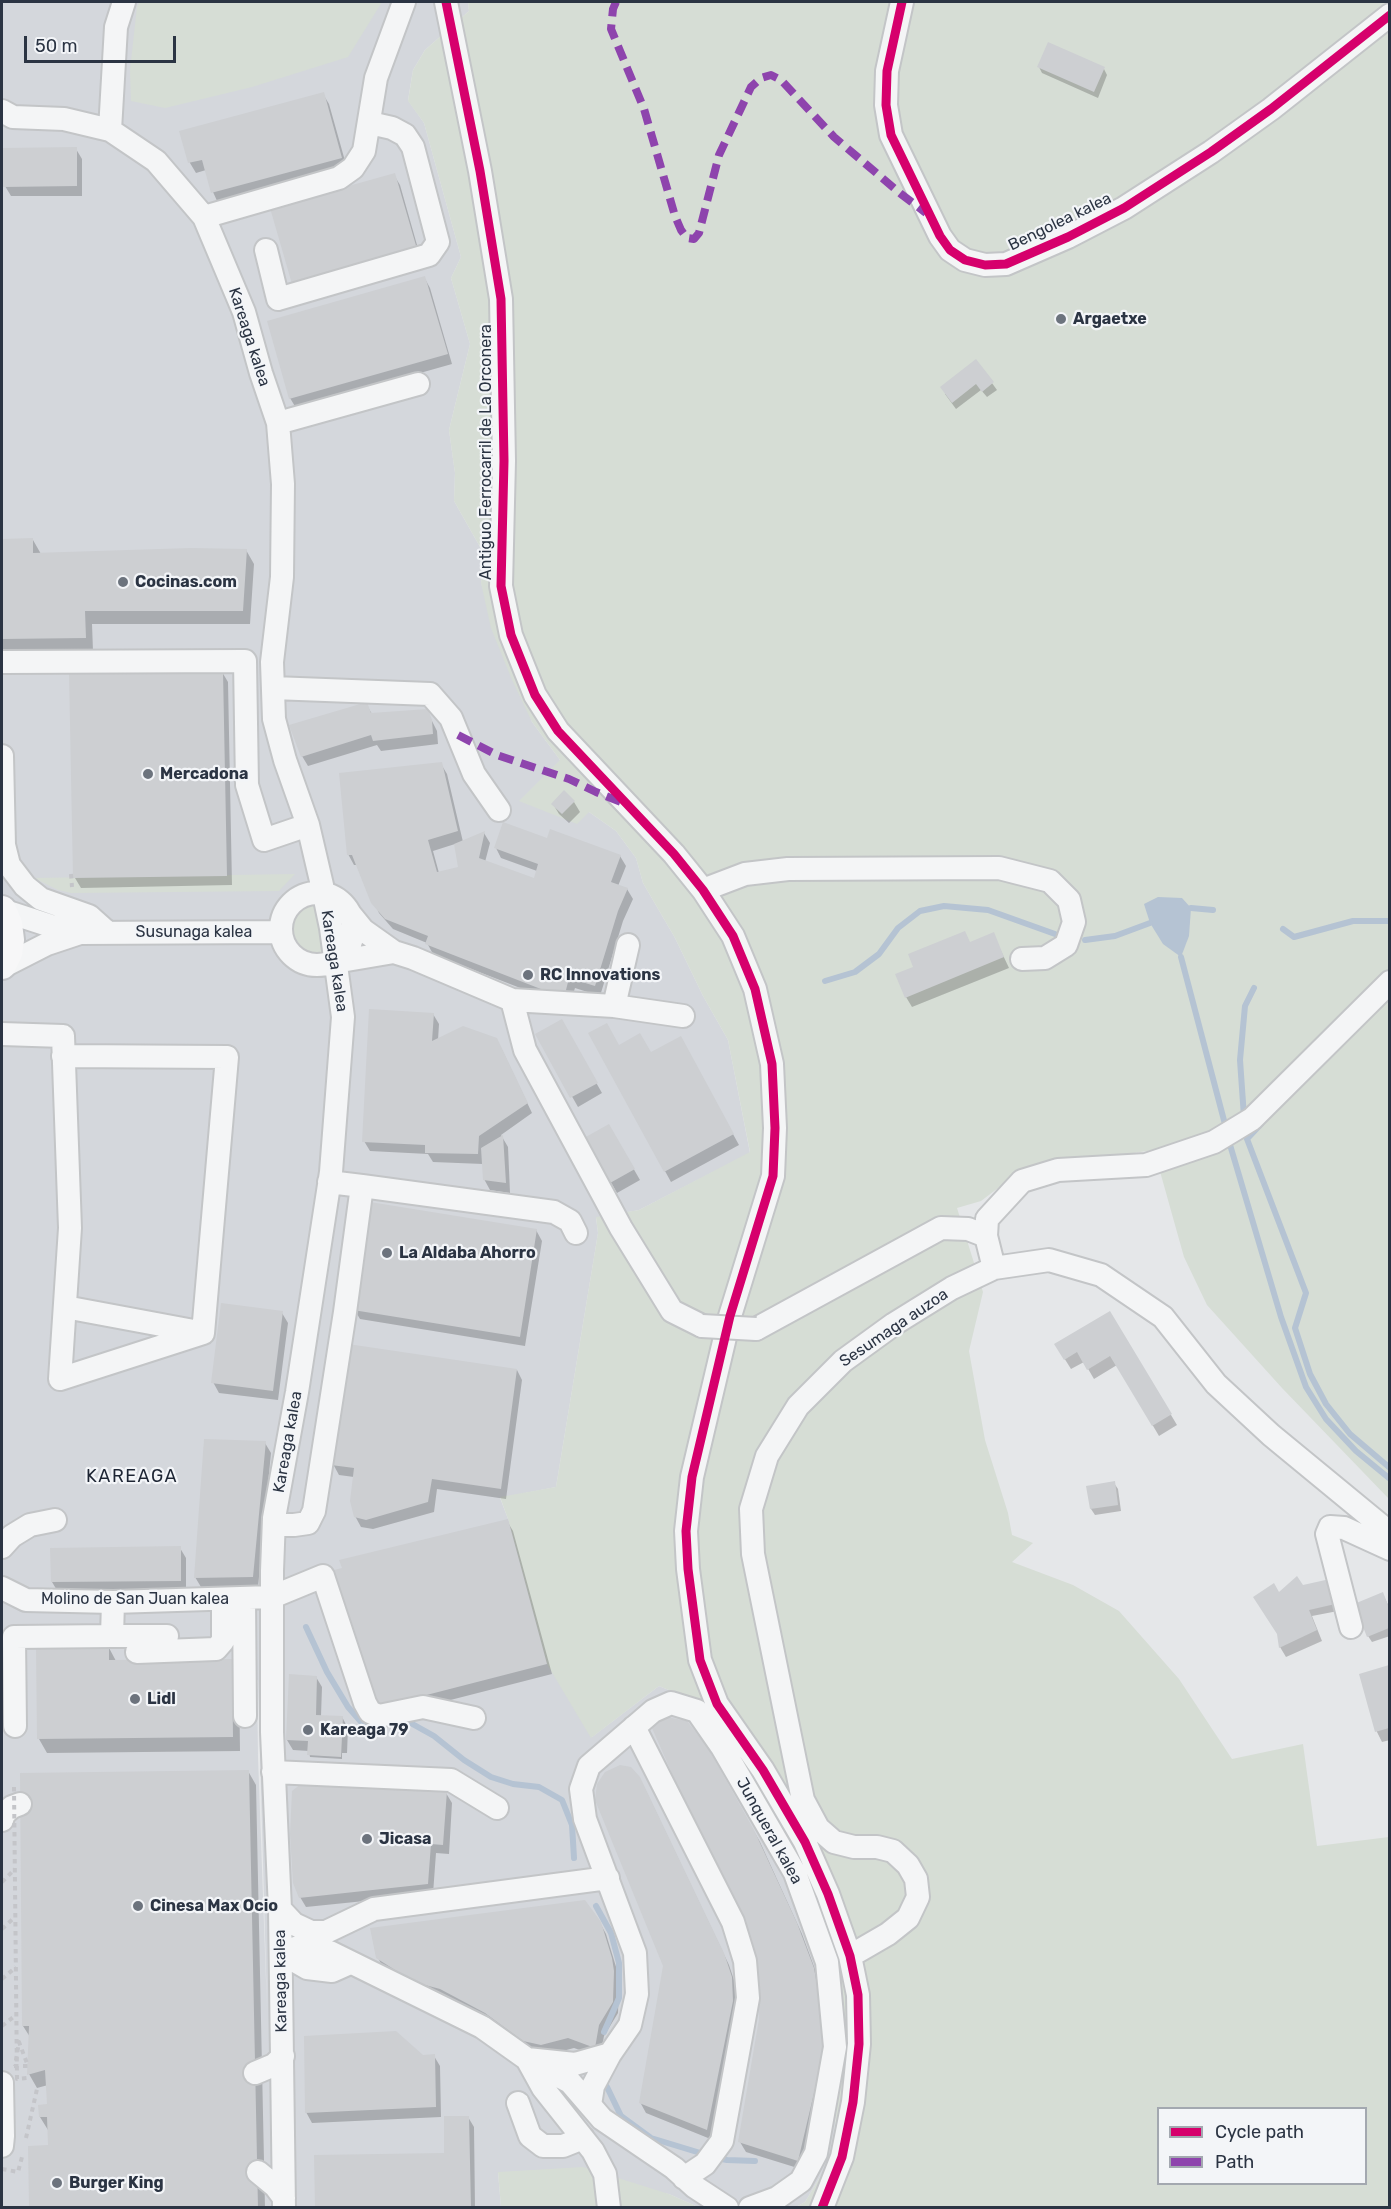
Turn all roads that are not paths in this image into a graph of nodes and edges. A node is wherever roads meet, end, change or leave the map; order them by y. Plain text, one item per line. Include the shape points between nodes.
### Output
1 (124, 2) edge
2 (404, 2) edge
3 (446, 2) edge
4 (902, 2) edge
5 (1389, 15) edge
6 (5, 117) edge
7 (370, 123) junction
8 (110, 130) junction
9 (204, 217) junction
10 (266, 249) dead end
11 (418, 384) dead end
12 (278, 423) junction
13 (2, 662) edge
14 (273, 688) junction
15 (2, 756) edge
16 (499, 810) dead end
17 (308, 825) junction
18 (703, 890) junction
19 (324, 894) junction
20 (2, 910) edge
21 (350, 914) junction
22 (280, 932) junction
23 (80, 933) junction
24 (108, 933) junction
25 (628, 945) dead end
26 (393, 952) junction
27 (1022, 959) dead end
28 (335, 962) junction
29 (2, 966) edge
30 (1389, 982) edge
31 (512, 1000) junction
32 (614, 1006) junction
33 (683, 1016) dead end
34 (2, 1034) edge
35 (63, 1056) junction
36 (329, 1182) junction
37 (362, 1186) junction
38 (576, 1233) dead end
39 (986, 1236) junction
40 (994, 1268) junction
41 (65, 1307) junction
42 (203, 1333) junction
43 (55, 1520) dead end
44 (274, 1525) junction
45 (1389, 1533) edge
46 (2, 1546) edge
47 (1389, 1550) edge
48 (2, 1588) edge
49 (272, 1597) junction
50 (234, 1598) junction
51 (113, 1602) junction
52 (1351, 1627) dead end
53 (112, 1636) junction
54 (198, 1637) dead end
55 (137, 1652) dead end
56 (245, 1716) dead end
57 (474, 1719) dead end
58 (15, 1726) dead end
59 (634, 1727) junction
60 (273, 1772) junction
61 (17, 1796) road end
62 (497, 1808) dead end
63 (2, 1820) edge
64 (812, 1835) junction
65 (608, 1878) junction
66 (280, 1909) junction
67 (342, 1926) junction
68 (281, 1953) junction
69 (850, 1956) junction
70 (350, 1963) junction
71 (610, 2054) junction
72 (282, 2056) junction
73 (527, 2059) junction
74 (255, 2073) dead end
75 (8, 2074) edge
76 (518, 2103) dead end
77 (590, 2105) junction
78 (583, 2138) junction
79 (2, 2146) edge
80 (258, 2172) dead end
81 (684, 2178) junction
82 (284, 2203) edge
83 (609, 2208) edge
84 (727, 2208) edge
85 (750, 2208) edge
86 (822, 2208) edge

1 - 8 street via 116,27
2 - 7 street via 376,78
3 - 18 street, Antiguo Ferrocarril de La Orconera via 501,299 504,461 501,586 511,635 535,695 570,747 674,854
4 - 5 street, Bengolea kalea via 887,71 886,105 891,135 950,250 965,260 985,265 1006,264 1124,208 1271,109
6 - 8 street, Kareaga kalea via 64,119
7 - 9 street via 364,152 353,168 339,178
7 - 10 street via 405,135 413,147 438,242 429,255 279,299
8 - 9 street, Kareaga kalea via 156,161
9 - 12 street, Kareaga kalea via 244,312
11 - 12 street
12 - 14 street, Kareaga kalea via 283,484 282,566
13 - 17 street via 245,661 247,785 264,840
14 - 16 street via 430,694 451,718 474,774
14 - 17 street, Kareaga kalea via 274,719
15 - 24 street via 4,845 9,865 24,886 41,898 89,916
17 - 19 street, Kareaga kalea
18 - 27 street via 746,874 788,869 999,868 1050,881 1069,900 1074,922 1066,945 1045,958
18 - 64 street, Antiguo Ferrocarril de La Orconera via 733,936 754,989 772,1064 774,1176 730,1316 692,1477 686,1530 688,1569 700,1660 717,1704
19 - 21 street via 336,899
19 - 22 street via 305,895 289,905
19 - 28 street, Kareaga kalea
20 - 23 street
20 - 29 main road via 10,940
21 - 26 street via 363,930
21 - 28 street via 351,941
22 - 24 street, Susunaga kalea
22 - 28 street via 283,943 298,960 310,965
23 - 24 street, Susunaga kalea
23 - 29 street
25 - 32 street
26 - 28 street
26 - 31 street
28 - 36 street, Kareaga kalea via 343,1017
30 - 39 street via 1252,1119 1214,1142 1146,1164 1058,1170 1022,1181 987,1219
31 - 32 street
31 - 39 street, bridge via 525,1050 621,1228 672,1311 702,1326 756,1329 941,1228 968,1229
32 - 33 street
34 - 35 street via 63,1035
35 - 41 street via 70,1228
35 - 42 street via 227,1057
36 - 37 street
36 - 44 street, Kareaga kalea
37 - 38 street via 554,1212 570,1221
37 - 44 street via 314,1511 308,1523
39 - 40 street
40 - 45 street, Sesumaga auzoa via 1049,1260 1101,1275 1163,1317 1216,1384
40 - 64 street, Sesumaga auzoa via 952,1288 843,1361 798,1406 766,1456 751,1509 753,1554
41 - 42 street
41 - 42 street via 60,1378
43 - 46 street via 30,1525
44 - 49 street, Kareaga kalea
47 - 52 street via 1344,1528 1330,1527 1327,1534
48 - 51 street, Molino de San Juan kalea via 26,1600
49 - 50 street, Molino de San Juan kalea
49 - 57 street via 323,1576 370,1712 379,1716 423,1707
49 - 60 street, Kareaga kalea
50 - 51 street, Molino de San Juan kalea
50 - 55 street via 220,1647
50 - 56 street
51 - 53 street
53 - 54 street
53 - 58 street via 14,1637
59 - 65 street, Junqueral kalea via 589,1766 581,1789 585,1819
59 - 81 street via 734,1922 746,1961 748,1998 723,2141 705,2164
59 - 85 street, Junqueral kalea via 671,1702 697,1711 795,1873 827,1962 835,2047 816,2153 801,2181 777,2198
60 - 62 street via 451,1780
60 - 66 street, Kareaga kalea
61 - 63 street
64 - 69 street, Antiguo Ferrocarril de La Orconera
64 - 69 street, Sesumaga auzoa via 854,1847 893,1851 916,1879 918,1897 908,1918
65 - 67 street via 374,1909
65 - 71 street, Junqueral kalea via 635,1953 637,1994 630,2025
66 - 67 street via 294,1924 311,1932
66 - 68 street, Kareaga kalea
67 - 70 street via 343,1949
68 - 70 street via 307,1968 332,1971
68 - 72 street, Kareaga kalea
69 - 86 street, Antiguo Ferrocarril de La Orconera via 858,1995 859,2034 853,2102 842,2157
70 - 73 street via 482,2027
71 - 73 street via 575,2064
71 - 77 street, Junqueral kalea via 593,2086
72 - 74 street via 274,2065
72 - 82 street, Kareaga kalea
73 - 77 street via 570,2082
73 - 78 street via 543,2088
75 - 79 street
76 - 78 street via 530,2136 543,2146 563,2146
77 - 81 street via 602,2119
78 - 83 street via 605,2174
80 - 82 street via 275,2186
81 - 84 street

